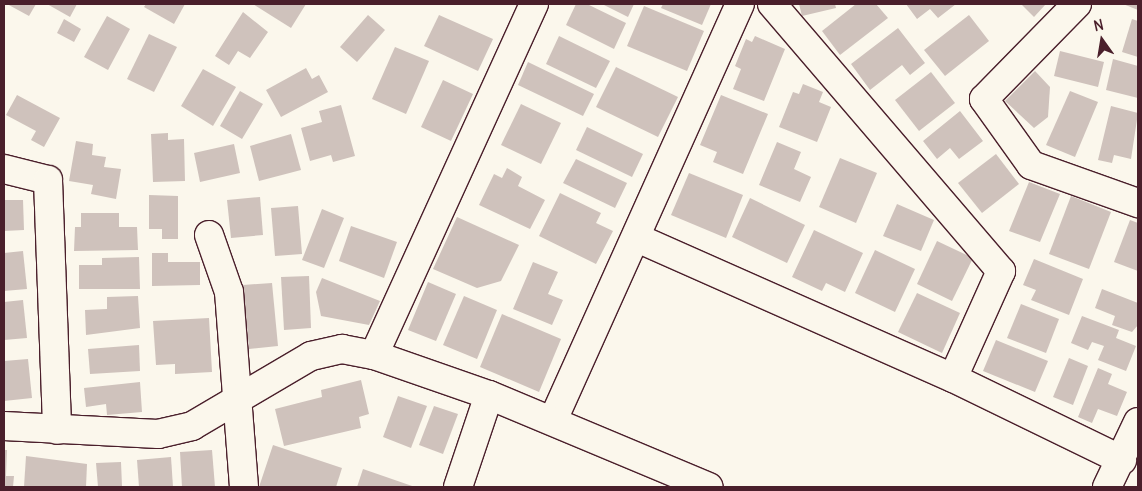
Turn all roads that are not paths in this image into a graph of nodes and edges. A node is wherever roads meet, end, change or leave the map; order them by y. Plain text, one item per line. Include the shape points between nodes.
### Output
1 (534, 4) edge
2 (740, 4) edge
3 (772, 4) edge
4 (1077, 4) edge
5 (4, 169) edge
6 (1138, 203) edge
7 (209, 235) dead end
8 (637, 238) junction
9 (374, 355) junction
10 (953, 378) junction
11 (489, 395) junction
12 (234, 403) junction
13 (553, 420) junction
14 (1138, 422) edge
15 (4, 426) edge
16 (57, 430) junction
17 (1122, 460) junction
18 (244, 487) edge
19 (458, 487) edge
20 (709, 487) edge
21 (1107, 487) edge

1 - 9 street
2 - 8 street
3 - 10 street via 1001,271
4 - 6 street via 984,99 1031,164
5 - 16 street via 48,180
7 - 12 street via 229,292
8 - 10 street
8 - 13 street
9 - 11 street
9 - 12 street via 342,349 311,356
10 - 17 street
11 - 13 street
11 - 19 street
12 - 16 street via 192,426 158,434
12 - 18 street
13 - 20 street
14 - 17 street
15 - 16 street
17 - 21 street

